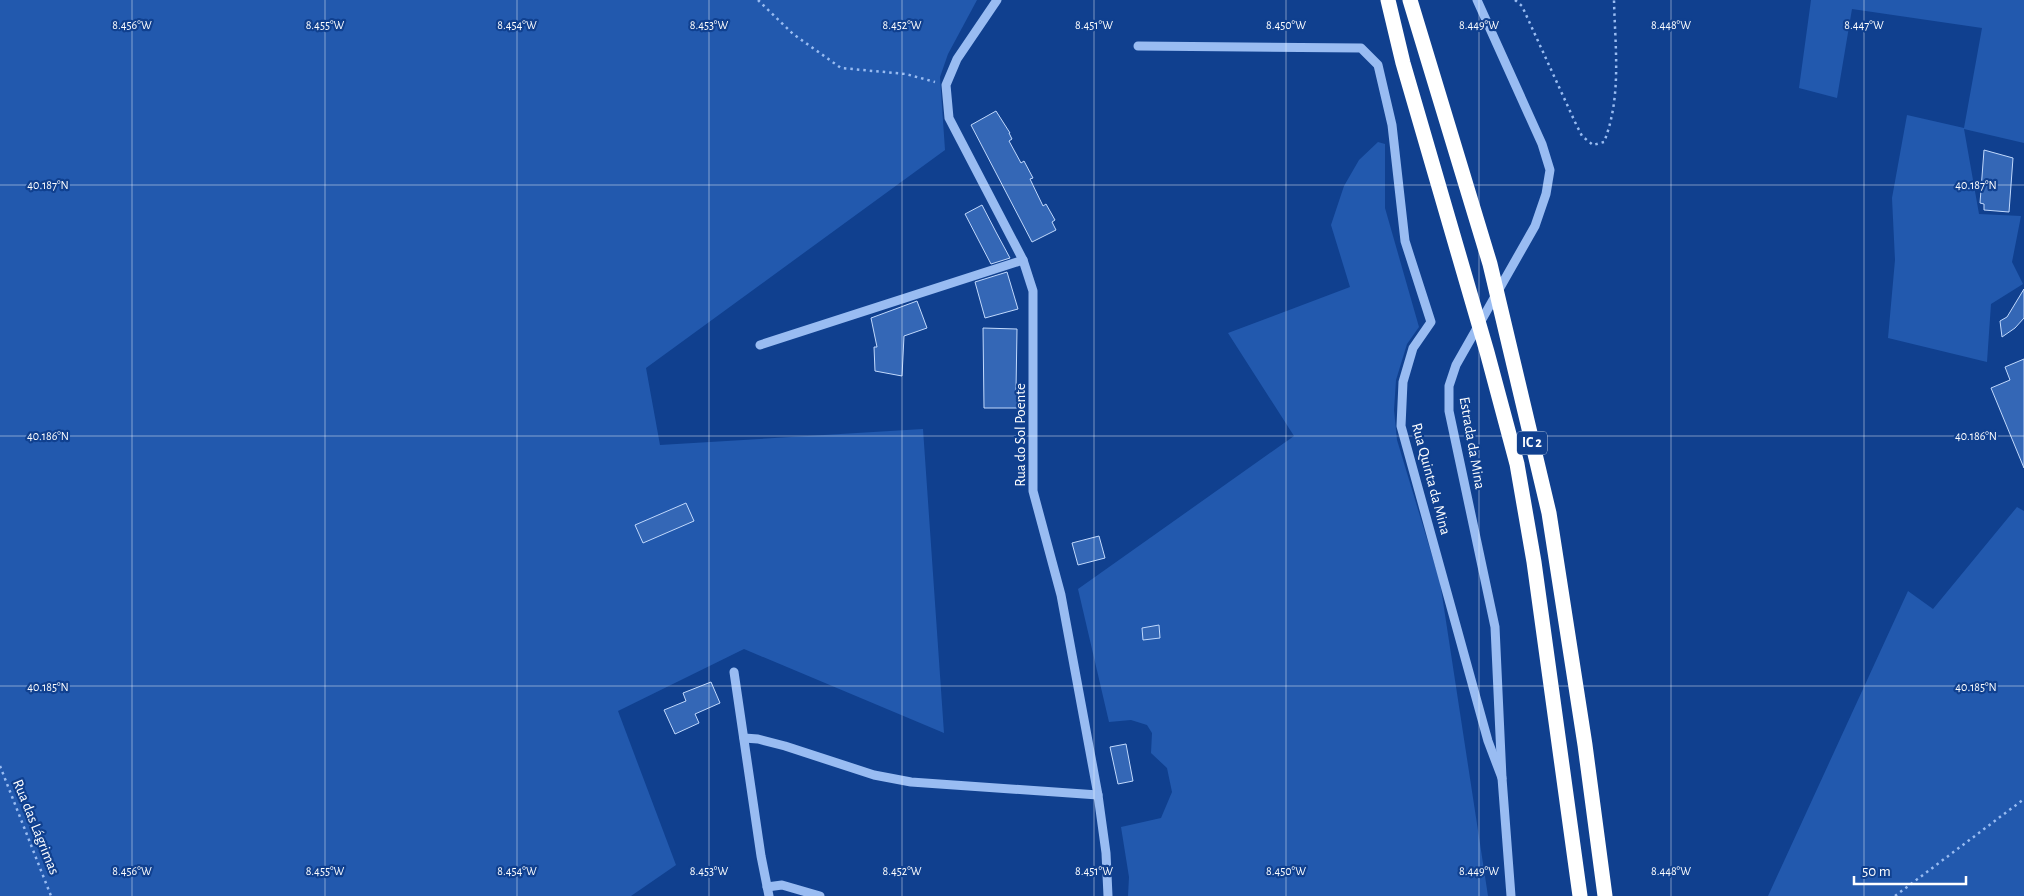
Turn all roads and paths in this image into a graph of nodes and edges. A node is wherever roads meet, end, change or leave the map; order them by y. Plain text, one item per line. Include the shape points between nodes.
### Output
1 (758, 0) edge
2 (997, 0) edge
3 (1388, 0) edge
4 (1410, 0) edge
5 (1477, 0) edge
6 (1515, 0) edge
7 (1614, 0) edge
8 (1138, 46) dead end
9 (946, 86) junction
10 (1023, 260) junction
11 (760, 345) dead end
12 (734, 672) dead end
13 (744, 738) junction
14 (0, 766) edge
15 (1502, 778) junction
16 (1098, 795) junction
17 (2024, 799) edge
18 (768, 892) edge
19 (51, 896) edge
20 (820, 896) edge
21 (1108, 896) edge
22 (1511, 896) edge
23 (1580, 896) edge
24 (1605, 896) edge
25 (1895, 896) edge

1 - 9 path via 792,34 841,68 906,74
2 - 9 street, Rua do Sol Poente via 957,59
3 - 23 highway, IC 2 via 1516,464 1534,562
4 - 24 highway, IC 2 via 1490,264 1549,513
5 - 15 street, Estrada da Mina via 1542,144 1550,170 1535,226 1456,365 1449,386 1449,411 1495,627
6 - 7 path via 1522,6 1582,136 1593,145 1604,142 1616,98
8 - 15 street, Rua Quinta da Mina via 1361,48 1378,65 1392,125 1405,241 1431,322 1413,348 1403,382 1401,426 1488,740
9 - 10 street, Rua do Sol Poente via 948,118
10 - 11 street
10 - 16 street, Rua do Sol Poente via 1034,301 1033,491 1061,595
12 - 13 street
13 - 16 street via 758,738 874,775 911,782
13 - 18 street
14 - 19 path, Rua das Lágrimas
15 - 22 street, Estrada da Mina
16 - 21 street, Rua do Sol Poente
17 - 25 path
18 - 20 street via 782,885

